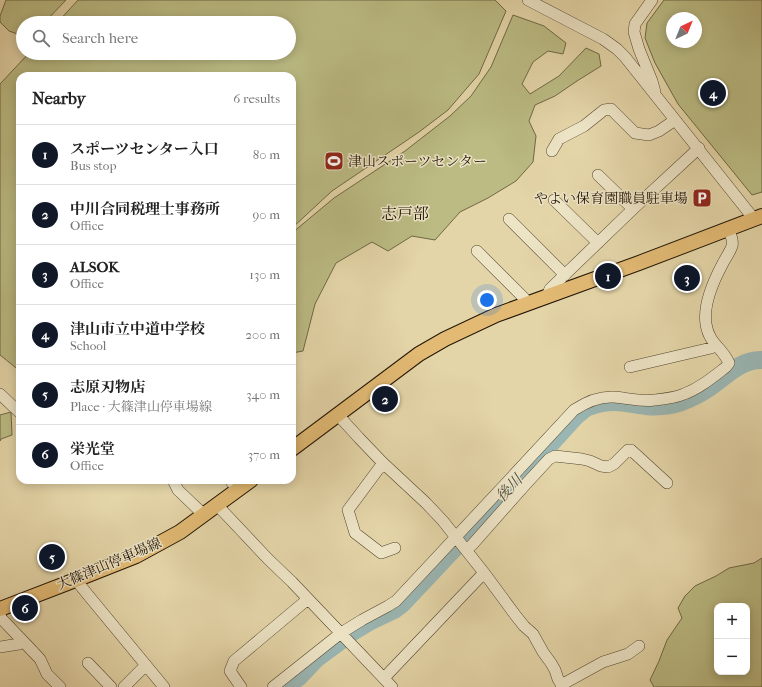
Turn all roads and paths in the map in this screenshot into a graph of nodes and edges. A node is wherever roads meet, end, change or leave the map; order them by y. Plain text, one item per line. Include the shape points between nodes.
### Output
1 (528, 0) edge
2 (652, 0) edge
3 (655, 96) junction
4 (675, 120) junction
5 (698, 148) junction
6 (552, 151) dead end
7 (598, 175) dead end
8 (554, 200) dead end
9 (633, 209) junction
10 (758, 217) edge
11 (509, 219) dead end
12 (728, 228) junction
13 (598, 243) junction
14 (477, 251) dead end
15 (565, 275) junction
16 (547, 296) junction
17 (527, 303) junction
18 (715, 344) junction
19 (630, 367) dead end
20 (0, 394) edge
21 (16, 409) edge
22 (338, 415) junction
23 (296, 446) edge
24 (383, 463) junction
25 (667, 483) dead end
26 (175, 484) edge
27 (234, 485) edge
28 (217, 505) junction
29 (204, 515) junction
30 (460, 543) junction
31 (395, 548) dead end
32 (485, 574) junction
33 (78, 579) junction
34 (308, 599) junction
35 (0, 609) edge
36 (0, 615) edge
37 (345, 637) junction
38 (23, 641) junction
39 (639, 646) dead end
40 (0, 647) edge
41 (88, 663) dead end
42 (146, 665) junction
43 (384, 678) junction
44 (562, 686) edge
45 (60, 687) edge
46 (111, 687) edge
47 (124, 687) edge
48 (164, 687) edge
49 (241, 687) edge
50 (273, 687) edge
51 (392, 687) edge

1 - 3 street via 603,39 625,57
2 - 3 street via 635,24 634,32
3 - 4 street
4 - 5 street
4 - 6 street via 649,135 635,132 611,108 559,139
5 - 9 street
5 - 10 street
7 - 9 street
8 - 13 street
9 - 13 street
10 - 12 main road
11 - 15 street
12 - 16 main road
12 - 18 street via 732,236 732,246 716,276 705,311 708,332
13 - 15 street
14 - 17 street
15 - 16 street via 550,289
16 - 17 main road
17 - 22 main road via 445,339 419,354
18 - 19 street via 711,348
18 - 30 street via 729,363 697,388 684,394 652,401 602,398 592,400 574,410 510,479
20 - 21 street
22 - 23 main road
22 - 24 street
24 - 30 street via 426,503
24 - 31 street via 348,510 355,533 381,553
25 - 30 street via 631,450 608,467 582,459 554,456 530,479 472,545
26 - 29 street
27 - 28 main road, 大篠津山停車場線
28 - 29 main road, 大篠津山停車場線
28 - 34 street
29 - 33 main road, 大篠津山停車場線 via 180,532 136,556
30 - 32 street
30 - 37 street via 396,601 362,620
32 - 43 street
32 - 44 street via 524,626 537,639
33 - 35 main road, 大篠津山停車場線
33 - 42 street via 80,585
34 - 37 street
34 - 49 street via 234,661 230,671
36 - 38 street
37 - 43 street
37 - 50 street
38 - 40 street
38 - 45 street
39 - 44 street via 628,654 603,662
41 - 46 street
42 - 47 street
42 - 48 street
43 - 51 street

